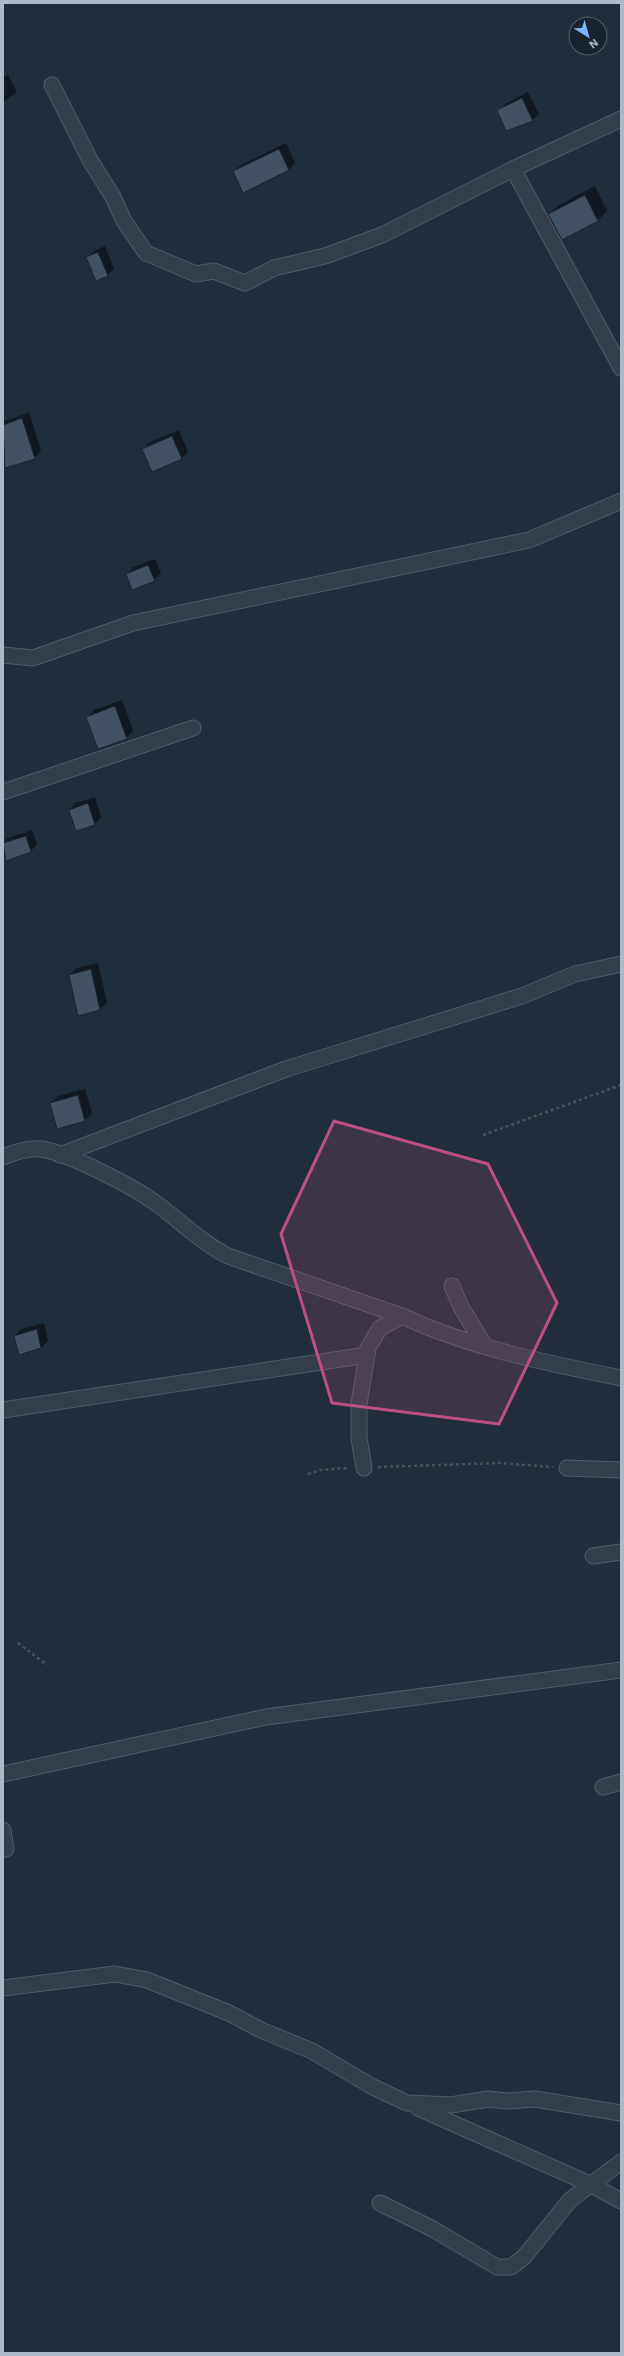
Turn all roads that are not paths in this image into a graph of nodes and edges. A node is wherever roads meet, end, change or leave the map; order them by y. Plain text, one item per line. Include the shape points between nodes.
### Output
1 (52, 85) dead end
2 (621, 119) edge
3 (513, 169) junction
4 (621, 368) edge
5 (621, 501) edge
6 (3, 655) edge
7 (193, 728) dead end
8 (3, 792) edge
9 (621, 964) edge
10 (60, 1155) junction
11 (3, 1157) edge
12 (452, 1286) dead end
13 (402, 1316) junction
14 (484, 1345) junction
15 (368, 1355) junction
16 (621, 1378) edge
17 (3, 1410) edge
18 (364, 1468) road end
19 (567, 1468) road end
20 (621, 1470) edge
21 (621, 1552) edge
22 (593, 1556) dead end
23 (621, 1670) edge
24 (3, 1774) edge
25 (621, 1782) edge
26 (603, 1787) dead end
27 (3, 1830) edge
28 (6, 1849) dead end
29 (3, 1988) edge
30 (407, 2103) junction
31 (621, 2113) edge
32 (621, 2162) edge
33 (590, 2184) junction
34 (621, 2201) edge
35 (380, 2203) dead end

1 - 3 street via 90,160 113,197 124,221 146,254 196,274 214,271 245,283 274,268 325,256 382,235
2 - 3 street
3 - 4 street
5 - 6 street via 529,540 133,623 33,658
7 - 8 street
9 - 10 street via 575,974 522,996 286,1069
10 - 11 street via 42,1149 27,1150
10 - 13 street via 142,1193 208,1244 228,1256
12 - 14 street via 461,1307
13 - 14 street via 426,1327
13 - 15 street via 380,1328 368,1348
14 - 16 street via 537,1361
15 - 17 street
15 - 18 street via 359,1404 359,1438
19 - 20 street
21 - 22 street
23 - 24 street via 266,1717
25 - 26 street
27 - 28 street
29 - 30 street via 115,1974 148,1980 312,2051 373,2087
30 - 31 street via 451,2105 480,2099 536,2099
30 - 33 street
32 - 33 street
33 - 34 street
33 - 35 street via 566,2205 518,2263 503,2268

